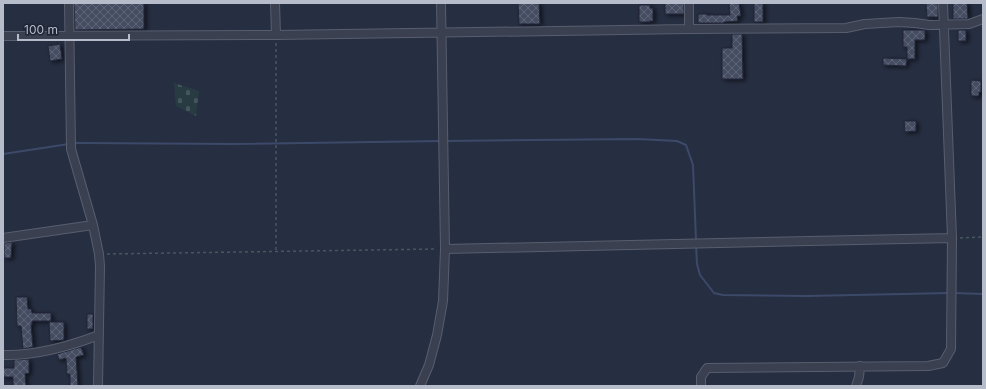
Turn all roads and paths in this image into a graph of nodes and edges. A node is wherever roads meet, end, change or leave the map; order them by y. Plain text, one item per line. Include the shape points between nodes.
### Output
1 (69, 3) edge
2 (275, 3) edge
3 (441, 3) edge
4 (689, 3) edge
5 (943, 3) edge
6 (983, 19) edge
7 (944, 25) junction
8 (689, 29) junction
9 (442, 32) junction
10 (70, 35) junction
11 (276, 35) junction
12 (3, 36) edge
13 (92, 226) junction
14 (983, 237) edge
15 (3, 238) edge
16 (952, 238) junction
17 (445, 249) junction
18 (276, 251) junction
19 (99, 254) junction
20 (99, 335) junction
21 (3, 355) edge
22 (860, 366) junction
23 (98, 386) edge
24 (420, 386) edge
25 (701, 386) edge
26 (856, 386) edge

1 - 10 street
2 - 11 street
3 - 9 street
4 - 8 street
5 - 7 street
6 - 7 street via 969,24
7 - 8 street via 899,22 846,28
7 - 16 street
8 - 9 street
9 - 11 street
9 - 17 street
10 - 11 street
10 - 12 street
10 - 13 street via 71,149
11 - 18 path
13 - 15 street
13 - 19 street
14 - 16 path
16 - 17 street
16 - 22 street via 951,349 943,363 928,366
17 - 18 path
17 - 24 street via 443,301 437,334 430,365
18 - 19 path
19 - 20 street
20 - 21 street via 45,351
20 - 23 street
22 - 25 street via 707,368 701,377
22 - 26 street

